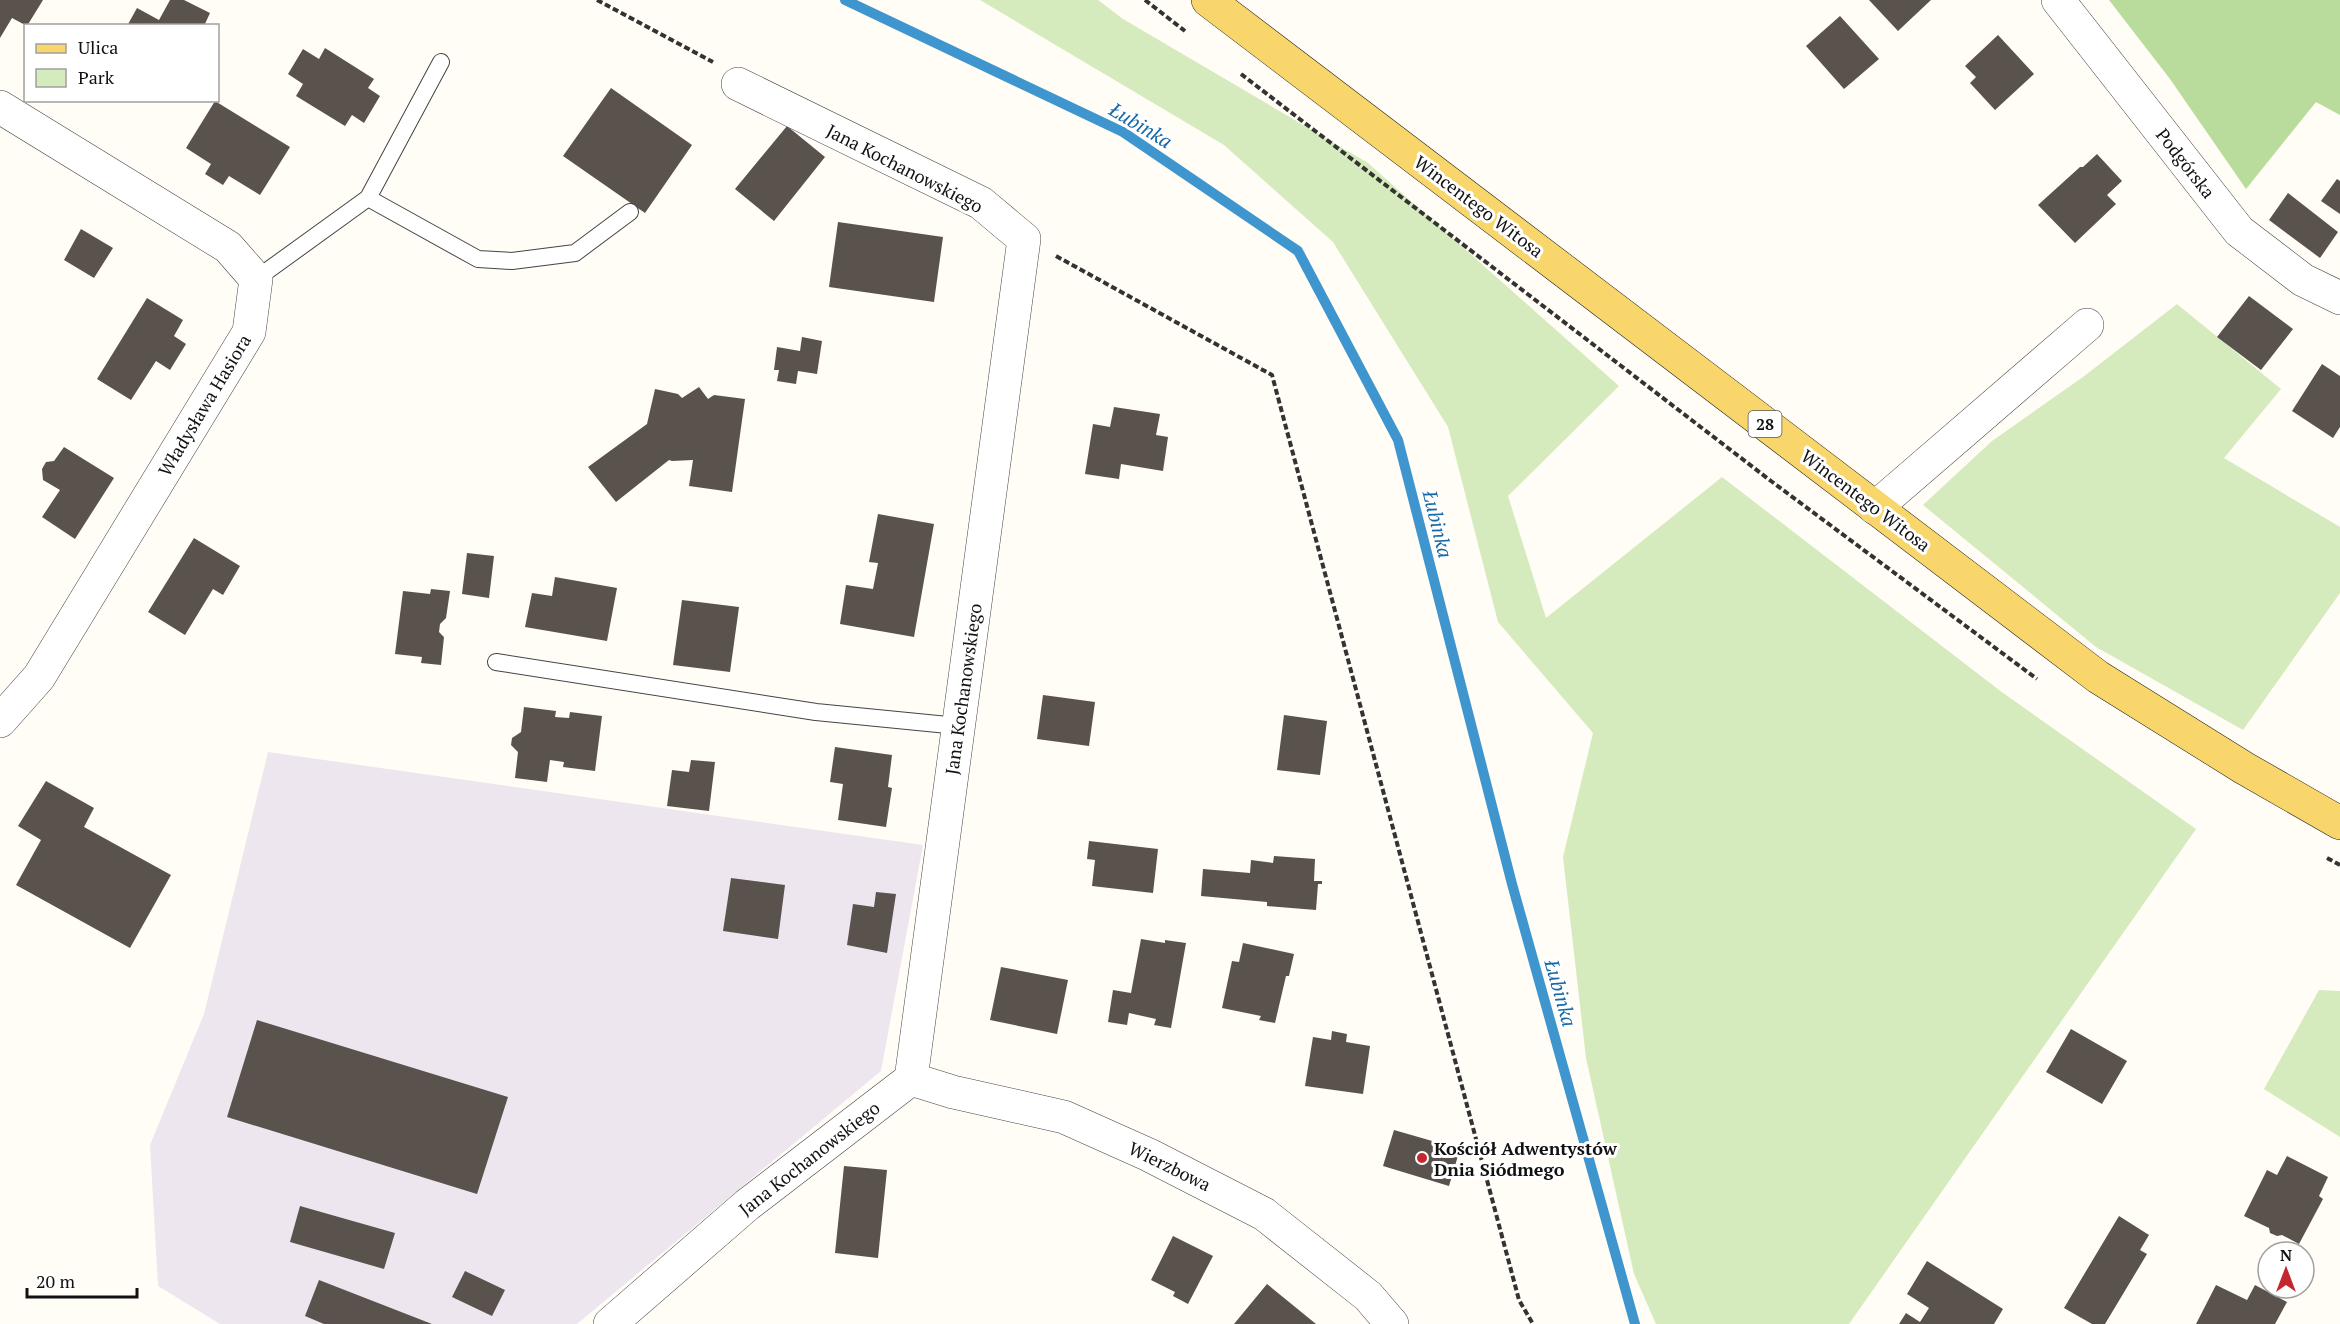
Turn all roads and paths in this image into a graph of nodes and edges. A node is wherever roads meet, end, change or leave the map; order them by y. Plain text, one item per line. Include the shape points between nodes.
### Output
1 (597, 0) edge
2 (1208, 0) edge
3 (2058, 0) edge
4 (441, 62) dead end
5 (730, 75) joint
6 (0, 107) edge
7 (368, 198) junction
8 (630, 212) dead end
9 (1024, 239) junction
10 (256, 279) junction
11 (2340, 298) edge
12 (2087, 325) dead end
13 (1875, 508) junction
14 (496, 662) dead end
15 (0, 722) edge
16 (958, 726) junction
17 (2340, 823) edge
18 (911, 1079) junction
19 (610, 1324) edge
20 (1392, 1324) edge
21 (1533, 1324) edge

1 - 5 path
2 - 13 main road, Wincentego Witosa / 28
3 - 11 street, Podgórska via 2239,231 2303,280
4 - 7 lane
5 - 9 street, Jana Kochanowskiego via 981,203
6 - 10 street via 228,247
7 - 8 lane via 478,259 512,261 575,253
7 - 10 lane
9 - 16 street, Jana Kochanowskiego
9 - 21 path via 1272,375 1519,1300
10 - 15 street, Władysława Hasiora via 249,332 39,677
12 - 13 street
13 - 17 main road, Wincentego Witosa / 28 via 2098,677
14 - 16 lane via 816,712
16 - 18 street, Jana Kochanowskiego
18 - 19 street, Jana Kochanowskiego via 747,1205
18 - 20 street, Wierzbowa via 1064,1117 1149,1155 1264,1214 1368,1296

